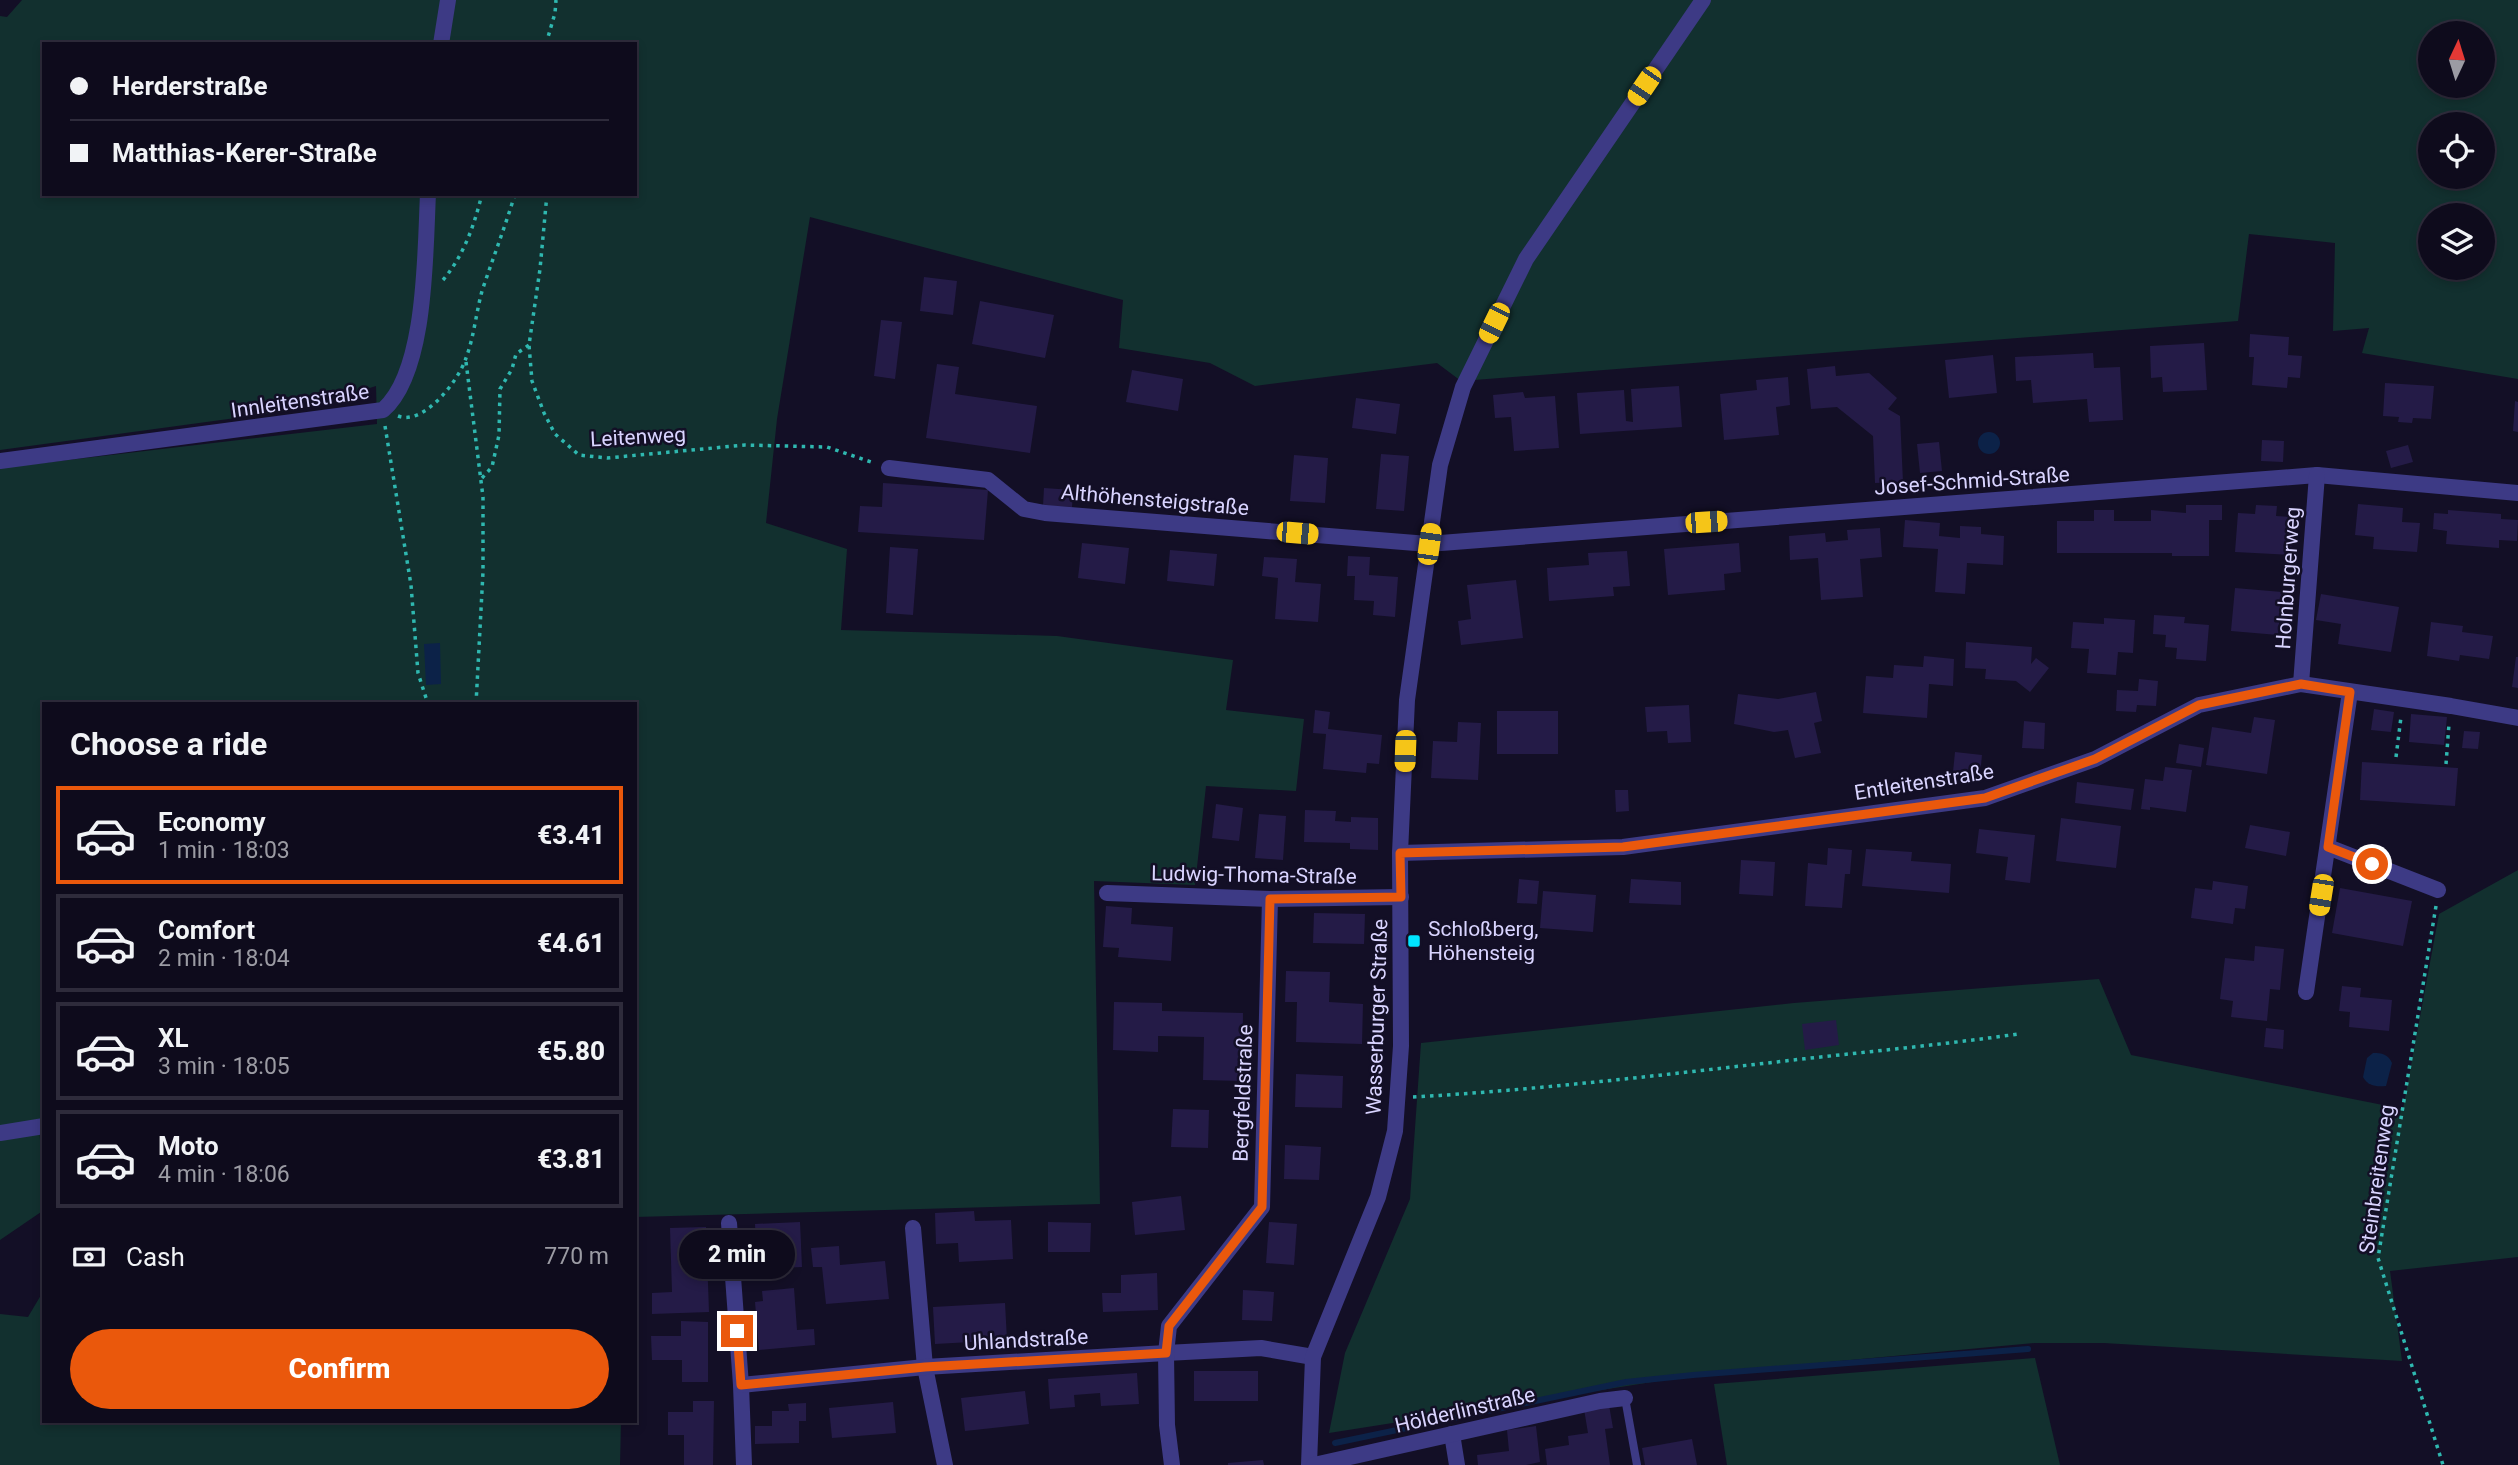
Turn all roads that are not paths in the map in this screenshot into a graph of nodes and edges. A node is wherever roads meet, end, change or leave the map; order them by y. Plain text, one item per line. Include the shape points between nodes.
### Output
1 (448, 0) edge
2 (1703, 0) edge
3 (441, 42) edge
4 (428, 196) edge
5 (0, 461) edge
6 (889, 468) road end
7 (2317, 475) junction
8 (2518, 493) edge
9 (1429, 544) junction
10 (2301, 684) junction
11 (2350, 692) junction
12 (2518, 718) edge
13 (2328, 847) junction
14 (1400, 853) junction
15 (2438, 890) road end
16 (1107, 893) dead end
17 (1401, 897) junction
18 (1270, 899) junction
19 (2306, 992) dead end
20 (42, 1126) edge
21 (0, 1133) edge
22 (729, 1223) dead end
23 (913, 1228) dead end
24 (1166, 1353) junction
25 (1312, 1357) junction
26 (925, 1367) junction
27 (741, 1385) junction
28 (1625, 1398) joint
29 (1452, 1434) junction
30 (744, 1465) edge
31 (945, 1465) edge
32 (1172, 1465) edge
33 (1311, 1465) edge
34 (1457, 1465) edge
35 (1637, 1465) edge

1 - 3 street
2 - 9 street, Wasserburger Straße via 1526,259 1463,387 1440,465
4 - 5 street, Innleitenstraße via 415,343 402,386 383,410
6 - 9 street, Althöhensteigstraße via 988,480 1024,509 1045,513
7 - 8 street, Josef-Schmid-Straße
7 - 9 street, Josef-Schmid-Straße
7 - 10 street, Holnburgerweg
9 - 14 street, Wasserburger Straße via 1407,700
10 - 11 street, Entleitenstraße
10 - 14 street, Entleitenstraße via 2199,705 2095,759 1985,798 1623,847
11 - 12 street, Entleitenstraße
11 - 13 street
13 - 15 street
13 - 19 street
14 - 17 street, Wasserburger Straße
16 - 18 street, Ludwig-Thoma-Straße
17 - 18 street, Ludwig-Thoma-Straße
17 - 25 street, Wasserburger Straße via 1401,1046 1395,1131 1378,1197
18 - 24 street, Bergfeldstraße via 1262,1207 1169,1326
20 - 21 street
22 - 27 street
23 - 26 street
24 - 25 street, Uhlandstraße via 1261,1348
24 - 26 street, Uhlandstraße
24 - 32 street, Bergfeldstraße
25 - 33 street, Wasserburger Straße
26 - 27 street, Uhlandstraße
26 - 31 street
27 - 30 street
28 - 29 street, Hölderlinstraße
28 - 35 lane
29 - 33 street, Hölderlinstraße
29 - 34 street

